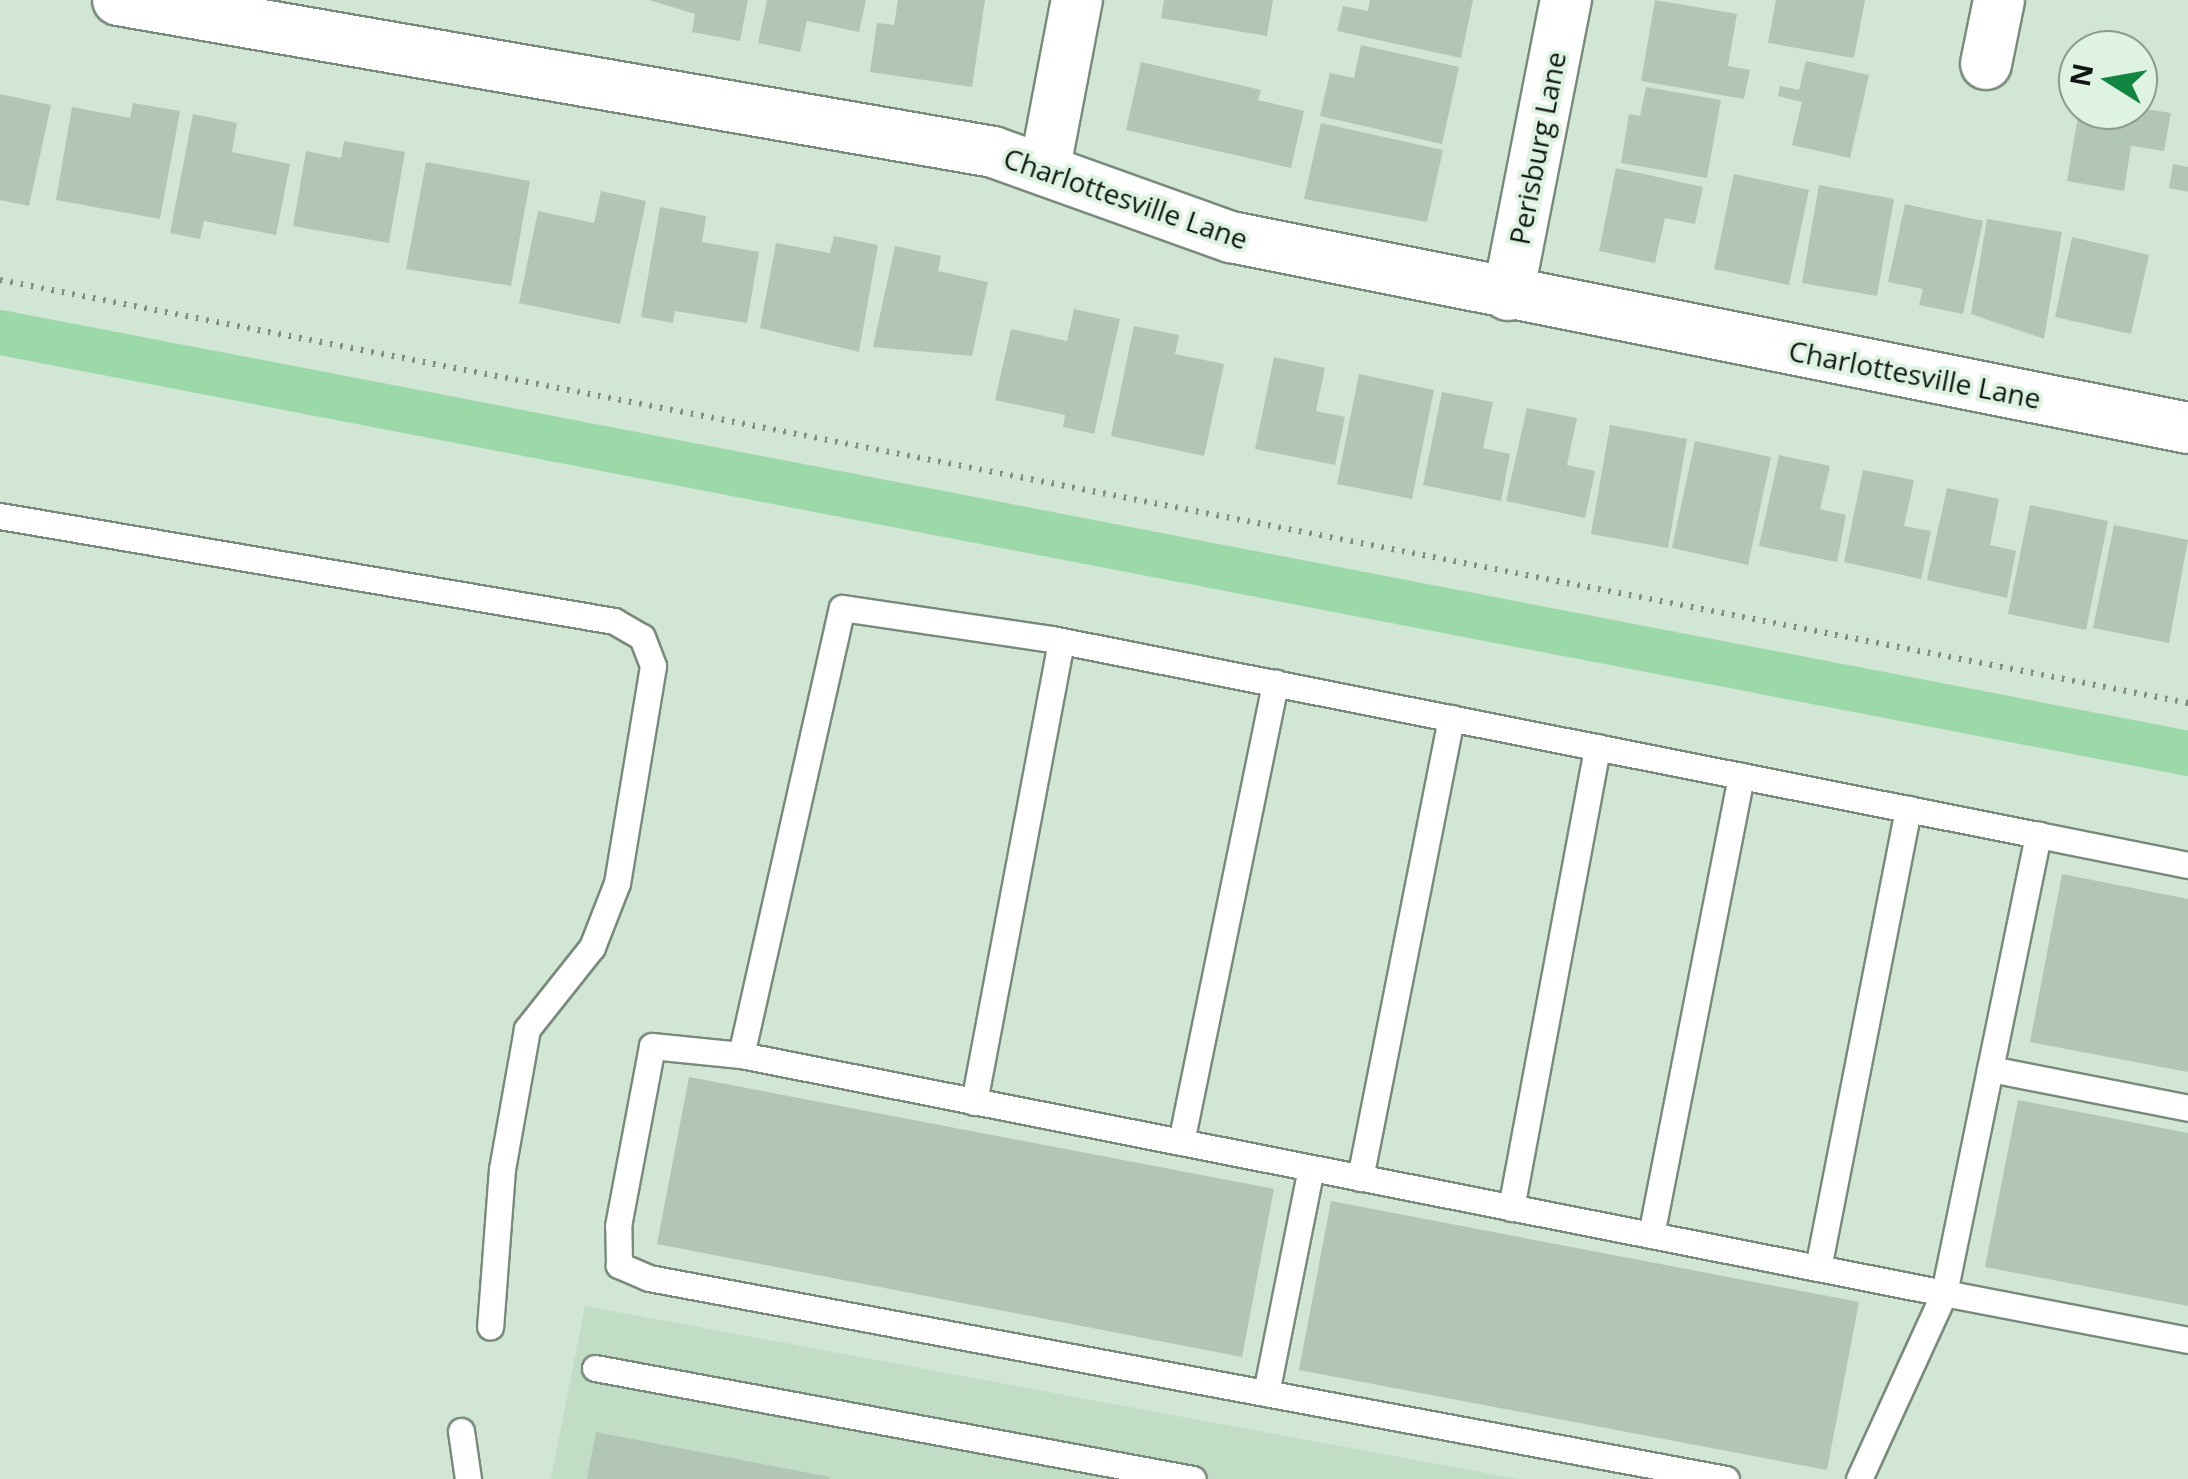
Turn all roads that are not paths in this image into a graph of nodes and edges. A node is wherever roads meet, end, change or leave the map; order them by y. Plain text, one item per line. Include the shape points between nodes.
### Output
1 (118, 0) edge
2 (1078, 0) edge
3 (1566, 0) edge
4 (1999, 0) edge
5 (1986, 64) dead end
6 (1045, 167) junction
7 (1508, 296) junction
8 (2188, 428) edge
9 (0, 516) edge
10 (1061, 640) junction
11 (1275, 684) junction
12 (1451, 718) junction
13 (1597, 747) junction
14 (1741, 776) junction
15 (1908, 809) junction
16 (2038, 834) junction
17 (2188, 865) edge
18 (742, 1055) junction
19 (1990, 1069) junction
20 (974, 1102) junction
21 (2188, 1108) edge
22 (1181, 1142) junction
23 (1310, 1168) junction
24 (1360, 1178) junction
25 (1511, 1208) junction
26 (1650, 1235) junction
27 (1818, 1268) junction
28 (1944, 1293) junction
29 (490, 1328) dead end
30 (2188, 1340) edge
31 (595, 1368) dead end
32 (1266, 1393) junction
33 (460, 1431) dead end
34 (468, 1479) edge
35 (1194, 1479) edge
36 (1726, 1479) edge
37 (1859, 1479) edge

1 - 6 street, Charlottesville Lane
2 - 6 street
3 - 7 street, Perisburg Lane
4 - 5 street
6 - 7 street, Charlottesville Lane via 1230,237
7 - 8 street, Charlottesville Lane
9 - 29 lane via 614,621 642,637 653,666 616,882 592,947 527,1029 502,1169
10 - 11 lane
10 - 18 lane via 842,608
10 - 20 lane
11 - 12 lane
11 - 22 lane
12 - 13 lane
12 - 24 lane
13 - 14 lane
13 - 25 lane
14 - 15 lane
14 - 26 lane
15 - 16 lane
15 - 27 lane
16 - 17 lane
16 - 19 lane
18 - 20 lane
18 - 32 lane via 652,1046 619,1265
19 - 21 lane
19 - 28 lane
20 - 22 lane
22 - 23 lane
23 - 24 lane
23 - 32 lane
24 - 25 lane
25 - 26 lane
26 - 27 lane
27 - 28 lane
28 - 30 lane
28 - 37 lane
31 - 35 lane
32 - 36 lane
33 - 34 lane

